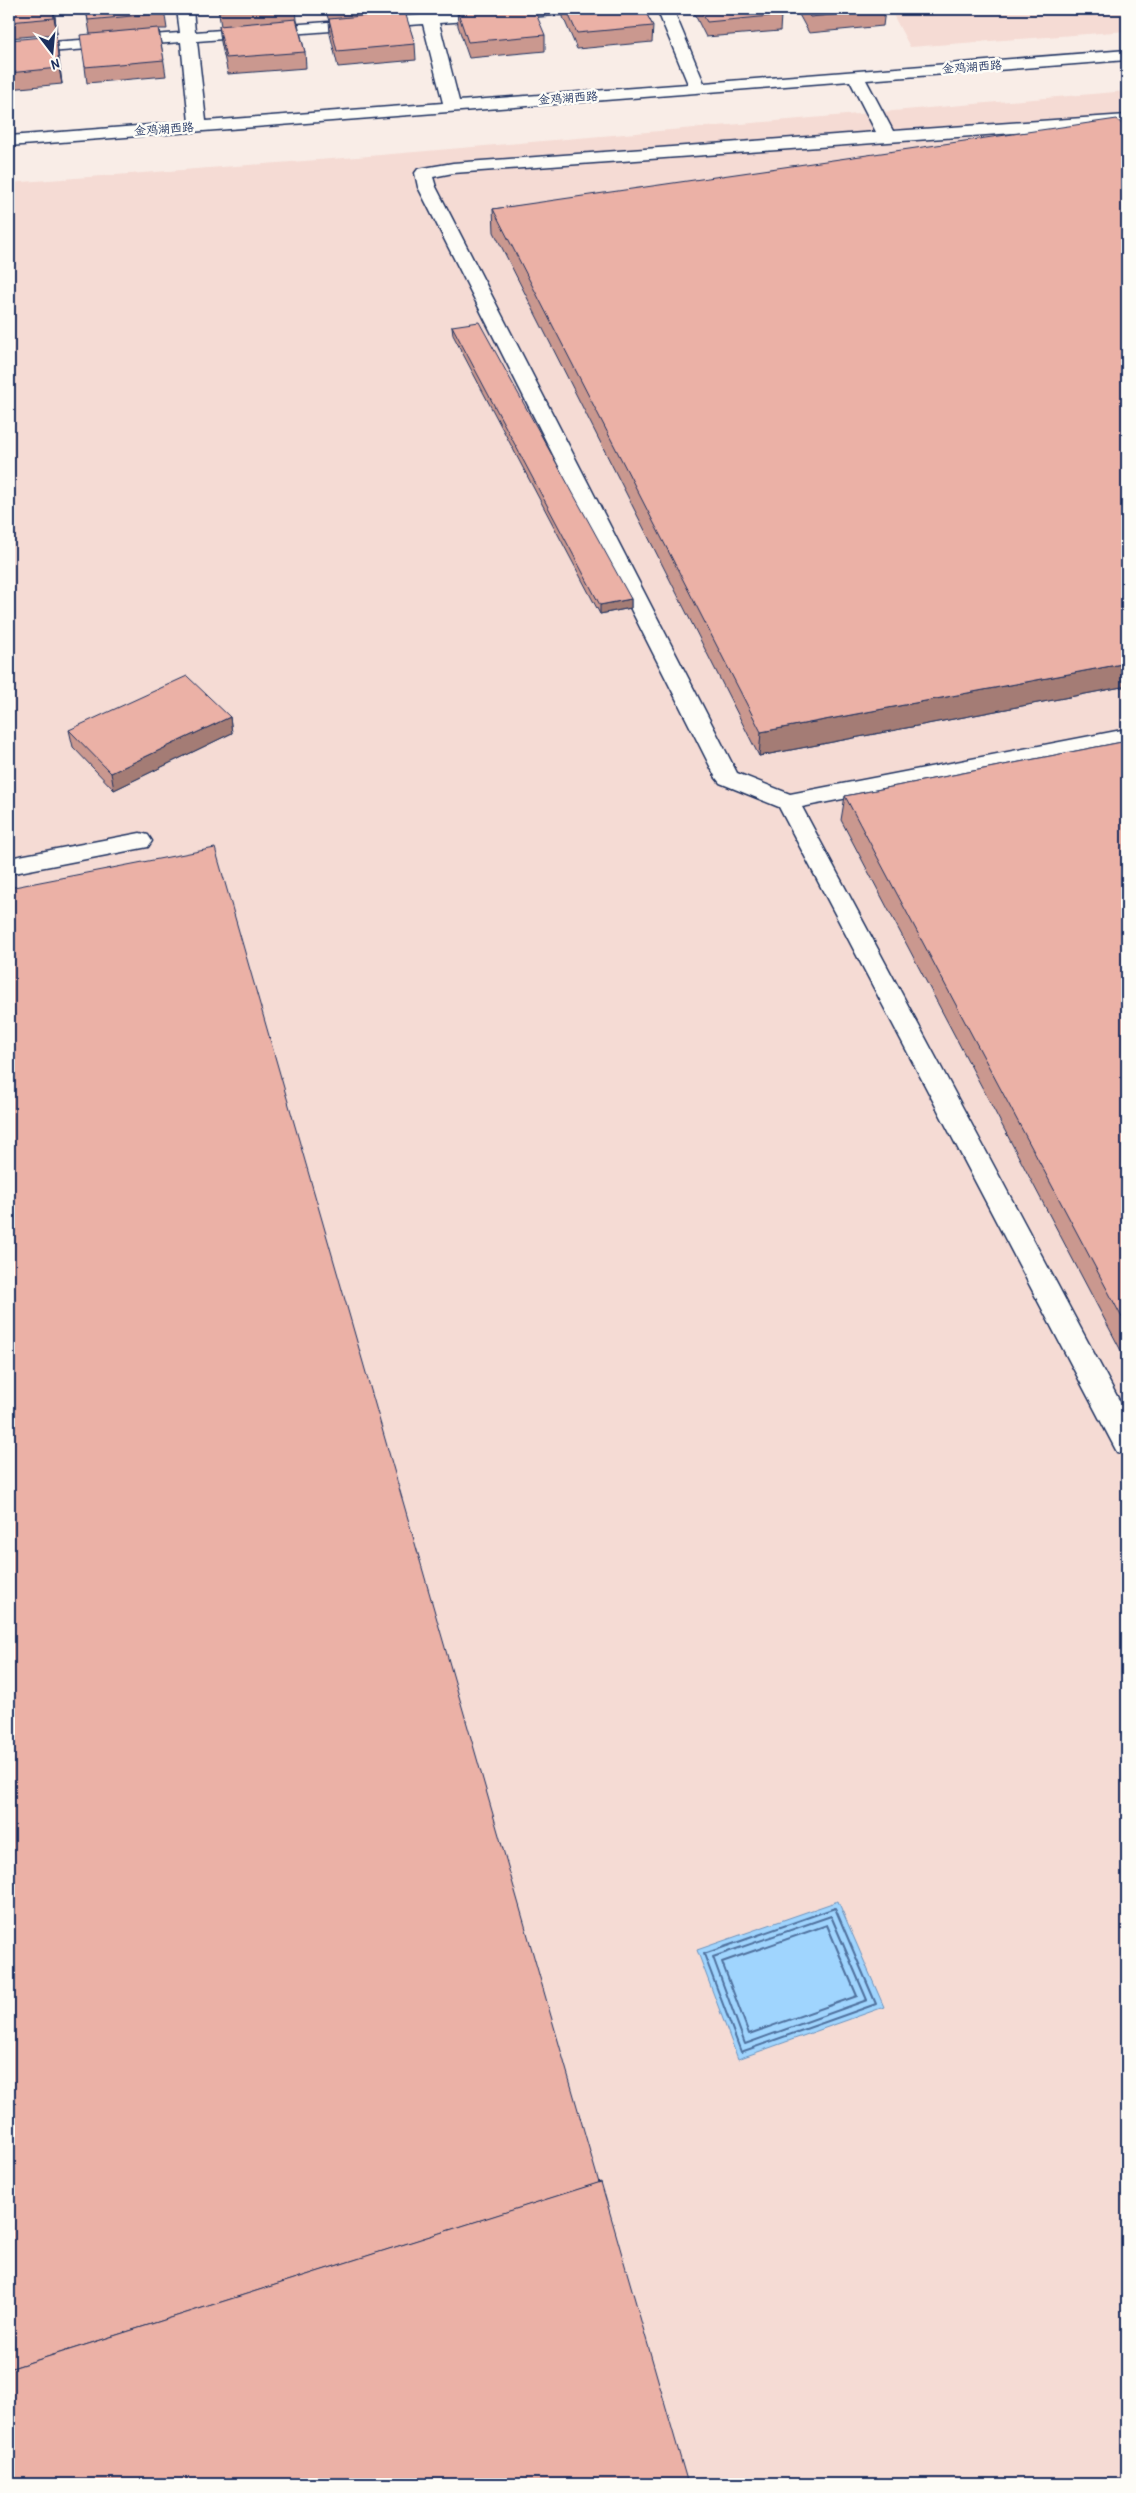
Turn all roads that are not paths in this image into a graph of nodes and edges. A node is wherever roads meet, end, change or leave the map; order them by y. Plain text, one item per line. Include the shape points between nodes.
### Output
1 (185, 9) edge
2 (568, 9) edge
3 (665, 9) edge
4 (429, 14) edge
5 (188, 37) junction
6 (9, 50) edge
7 (1127, 55) edge
8 (856, 76) junction
9 (698, 88) junction
10 (452, 107) junction
11 (1126, 121) edge
12 (198, 126) junction
13 (887, 136) junction
14 (9, 141) edge
15 (1127, 736) edge
16 (788, 802) junction
17 (140, 841) dead end
18 (9, 866) edge
19 (1127, 1443) edge

1 - 5 street
2 - 4 street
3 - 9 street
4 - 5 street
4 - 10 street
5 - 6 street
5 - 12 street
7 - 8 street, 金鸡湖西路
8 - 9 street, 金鸡湖西路
8 - 13 street
9 - 10 street, 金鸡湖西路
10 - 12 street, 金鸡湖西路
11 - 13 street
12 - 14 street, 金鸡湖西路
13 - 16 street via 453,168 424,173 427,187 728,778
15 - 16 street
16 - 19 street
17 - 18 street

